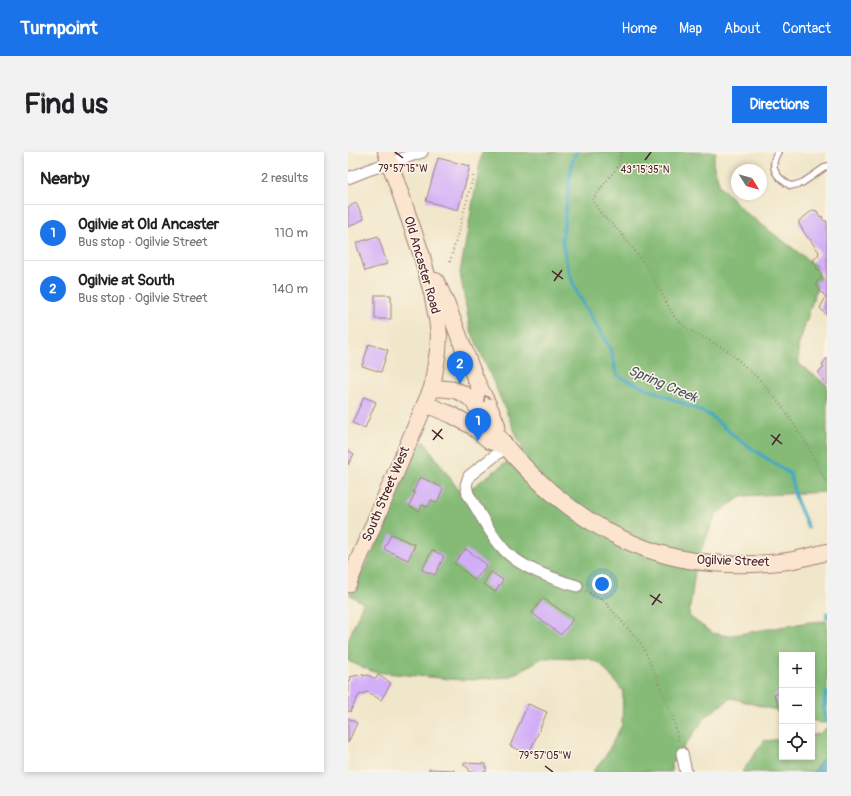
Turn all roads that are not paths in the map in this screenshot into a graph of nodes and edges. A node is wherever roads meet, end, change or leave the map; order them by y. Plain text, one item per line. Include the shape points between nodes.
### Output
1 (422, 152) edge
2 (778, 152) edge
3 (388, 157) edge
4 (827, 166) edge
5 (348, 178) edge
6 (421, 253) junction
7 (432, 388) junction
8 (425, 404) junction
9 (506, 447) junction
10 (827, 552) edge
11 (348, 584) edge
12 (577, 586) road end
13 (682, 754) road end
14 (686, 772) edge

1 - 3 street
2 - 4 lane via 774,158 774,169 781,180 791,186 802,183
3 - 5 street
3 - 6 street, Old Ancaster Road
6 - 7 street, Old Ancaster Road via 432,293 438,330 436,371
9 -> 6 street via 444,296
7 - 8 street, Old Ancaster Road
7 - 9 street, Ogilvie Street via 460,391 465,394
8 - 9 street, Ogilvie Street via 452,415 472,426 490,441
8 - 11 street, South Street West
9 - 10 street, Ogilvie Street via 535,477 583,516 617,536 645,548 692,560 740,564 790,561
9 - 12 street via 469,476 466,486 468,494 501,547 517,560 555,580
13 - 14 street

